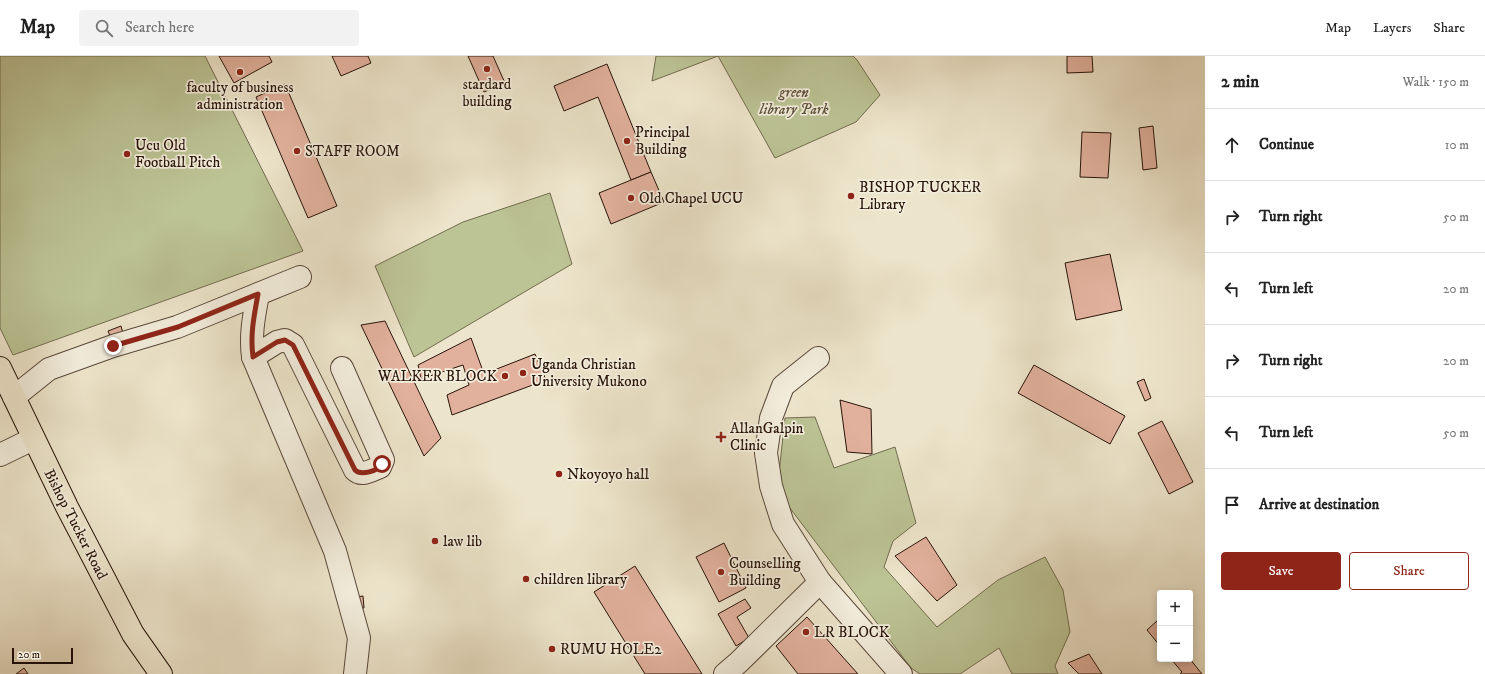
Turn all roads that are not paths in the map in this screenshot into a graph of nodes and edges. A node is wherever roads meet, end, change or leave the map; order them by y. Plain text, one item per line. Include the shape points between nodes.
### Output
1 (300, 277) dead end
2 (258, 294) junction
3 (253, 357) junction
4 (818, 358) dead end
5 (0, 368) edge
6 (342, 368) dead end
7 (14, 397) junction
8 (33, 439) junction
9 (0, 455) edge
10 (820, 582) junction
11 (161, 674) edge
12 (354, 674) edge
13 (725, 674) edge
14 (901, 674) edge

1 - 2 street
2 - 3 street via 252,326
2 - 7 street via 178,327 48,369
3 - 6 street via 277,342 285,340 293,345 355,470 362,474 380,467 383,460
3 - 12 street via 335,551 359,638
4 - 10 street via 783,386 771,418 766,453 771,486 783,524
5 - 7 main road, Bishop Tucker Road
7 - 8 main road, Bishop Tucker Road
8 - 9 street
8 - 11 main road, Bishop Tucker Road via 133,634
10 - 13 street
10 - 14 street

